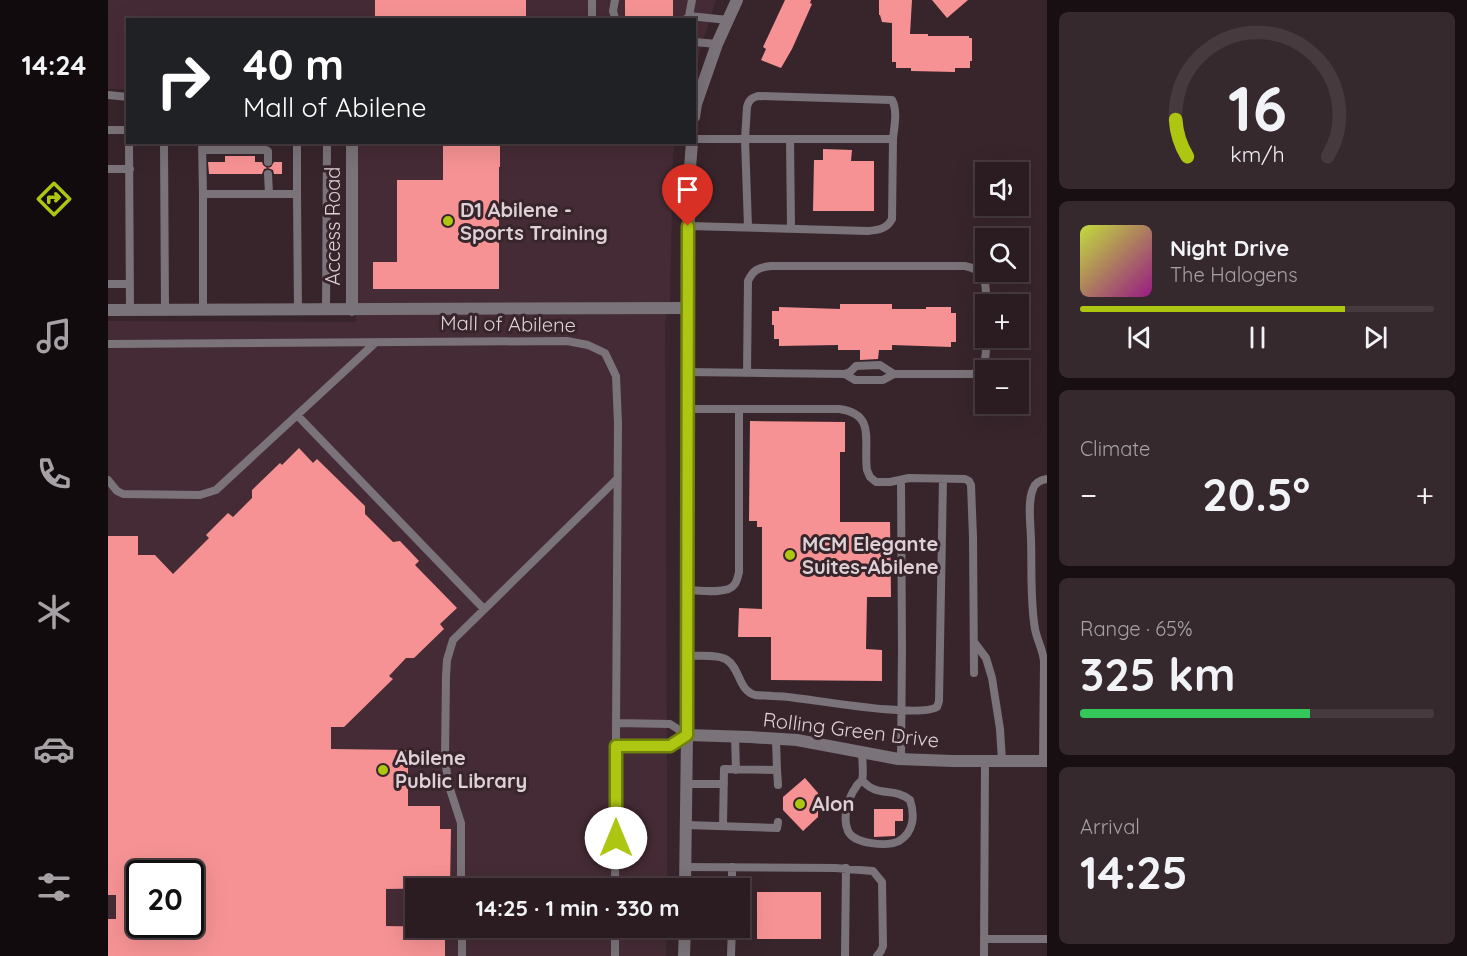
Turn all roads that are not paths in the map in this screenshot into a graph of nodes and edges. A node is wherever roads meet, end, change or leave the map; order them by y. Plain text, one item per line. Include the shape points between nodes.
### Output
1 (592, 0) edge
2 (615, 0) edge
3 (692, 0) edge
4 (737, 0) edge
5 (592, 18) edge
6 (615, 18) edge
7 (687, 18) edge
8 (696, 18) edge
9 (728, 20) junction
10 (696, 42) edge
11 (717, 44) junction
12 (108, 95) edge
13 (126, 97) edge
14 (696, 101) edge
15 (108, 130) edge
16 (126, 130) edge
17 (696, 139) edge
18 (745, 139) junction
19 (790, 139) junction
20 (893, 139) junction
21 (129, 144) edge
22 (164, 144) edge
23 (297, 144) edge
24 (327, 144) edge
25 (352, 144) edge
26 (692, 144) edge
27 (202, 146) edge
28 (268, 162) dead end
29 (108, 169) edge
30 (129, 169) junction
31 (268, 174) dead end
32 (203, 194) junction
33 (269, 194) junction
34 (297, 194) junction
35 (688, 226) junction
36 (748, 227) junction
37 (791, 228) junction
38 (108, 284) edge
39 (130, 284) junction
40 (986, 294) edge
41 (687, 308) junction
42 (108, 310) edge
43 (130, 310) junction
44 (165, 310) junction
45 (203, 310) junction
46 (298, 310) junction
47 (326, 310) junction
48 (352, 310) junction
49 (375, 343) junction
50 (108, 344) edge
51 (985, 348) edge
52 (687, 372) junction
53 (747, 373) junction
54 (845, 374) junction
55 (894, 374) junction
56 (687, 409) junction
57 (739, 409) junction
58 (297, 415) junction
59 (617, 479) junction
60 (943, 479) junction
61 (1047, 479) edge
62 (108, 480) edge
63 (902, 480) junction
64 (687, 590) junction
65 (484, 609) junction
66 (973, 640) junction
67 (686, 656) junction
68 (974, 673) dead end
69 (902, 710) junction
70 (617, 723) junction
71 (687, 735) junction
72 (735, 736) junction
73 (776, 739) junction
74 (616, 746) junction
75 (862, 752) junction
76 (901, 759) junction
77 (985, 761) junction
78 (1002, 761) junction
79 (1045, 761) edge
80 (736, 770) junction
81 (777, 770) junction
82 (861, 780) junction
83 (686, 784) junction
84 (724, 784) junction
85 (778, 785) dead end
86 (778, 822) dead end
87 (686, 825) junction
88 (723, 826) junction
89 (685, 867) junction
90 (732, 867) junction
91 (846, 868) junction
92 (462, 878) edge
93 (615, 878) edge
94 (685, 878) edge
95 (732, 878) edge
96 (462, 938) edge
97 (615, 938) edge
98 (685, 938) edge
99 (732, 938) edge
100 (984, 939) junction
101 (1047, 939) edge
102 (462, 956) edge
103 (615, 956) edge
104 (684, 956) edge
105 (731, 956) edge
106 (845, 956) edge
107 (877, 956) edge
108 (984, 956) edge

1 - 5 lane
2 - 6 lane
3 - 7 lane
4 - 9 street
8 - 9 lane
9 - 11 street
10 - 11 lane
11 - 14 street
12 - 13 lane
15 - 16 lane
17 - 18 lane
18 - 19 lane
18 - 20 lane via 748,102 758,96 892,100
18 - 36 lane
19 - 20 lane
19 - 37 lane
20 - 37 lane via 889,225 868,231
21 - 30 lane
22 - 44 lane
23 - 34 lane
24 - 47 lane
25 - 48 street, Access Road
26 - 35 street
27 - 28 lane via 266,150
27 - 32 lane
29 - 30 lane
30 - 39 lane
31 - 33 lane
32 - 33 lane
32 - 45 lane
33 - 34 lane
34 - 46 lane
35 - 36 lane
35 - 41 street
36 - 37 lane
38 - 39 lane
39 - 43 lane
40 - 53 lane via 985,279 972,267 762,267 754,270 748,281
41 - 48 street, Mall of Abilene
41 - 52 street
42 - 43 street, Mall of Abilene
43 - 44 street, Mall of Abilene
44 - 45 street, Mall of Abilene
45 - 46 street, Mall of Abilene
46 - 47 street, Mall of Abilene
47 - 48 street, Mall of Abilene
49 - 50 lane, Mall of Abilene
49 - 58 lane
49 - 59 lane, Mall of Abilene via 567,341 605,353 616,376
51 - 55 lane via 984,363 972,374
52 - 53 lane
52 - 56 street
53 - 54 lane
54 - 55 lane via 855,380 884,380
54 - 55 lane via 862,365 880,365
56 - 57 lane
56 - 64 street
57 - 63 lane via 854,412 865,425 870,477 876,482
57 - 64 lane via 736,584 719,591
58 - 62 lane via 212,492 123,494
58 - 65 lane
59 - 65 lane
59 - 70 lane, Mall of Abilene
60 - 63 lane
60 - 66 lane via 965,479 971,485
60 - 69 lane via 939,701 934,709
61 - 79 lane via 1034,486 1030,510 1033,610 1044,661
63 - 69 lane
64 - 67 street
65 - 92 lane via 453,640 446,670 445,757 448,783 461,823
66 - 68 lane
66 - 78 lane via 986,658 992,678
67 - 69 lane via 727,659 753,694
67 - 71 street
69 - 76 lane
70 - 71 lane via 670,724
70 - 74 lane, Mall of Abilene
71 - 72 street, Rolling Green Drive
71 - 74 lane via 670,746
71 - 83 street
72 - 73 street, Rolling Green Drive
72 - 80 lane
73 - 75 street, Rolling Green Drive
73 - 81 lane
74 - 93 lane, Mall of Abilene
75 - 76 street, Rolling Green Drive
75 - 82 lane
76 - 77 street, Rolling Green Drive
77 - 78 street, Rolling Green Drive
77 - 100 lane
78 - 79 street, Rolling Green Drive
80 - 81 lane
80 - 84 lane via 724,770
81 - 85 lane
82 - 82 lane via 848,804 848,831 859,841 898,841 913,822 910,800 898,793 874,791
83 - 84 lane
83 - 87 street
84 - 88 lane via 727,802
86 - 88 lane via 777,828
87 - 88 lane
87 - 89 street
89 - 90 lane
89 - 94 street
90 - 91 lane
90 - 95 lane
91 - 106 lane
91 - 107 lane via 873,870 882,882 883,946
96 - 102 lane
97 - 103 lane
98 - 104 street
99 - 105 lane
100 - 101 lane
100 - 108 lane

